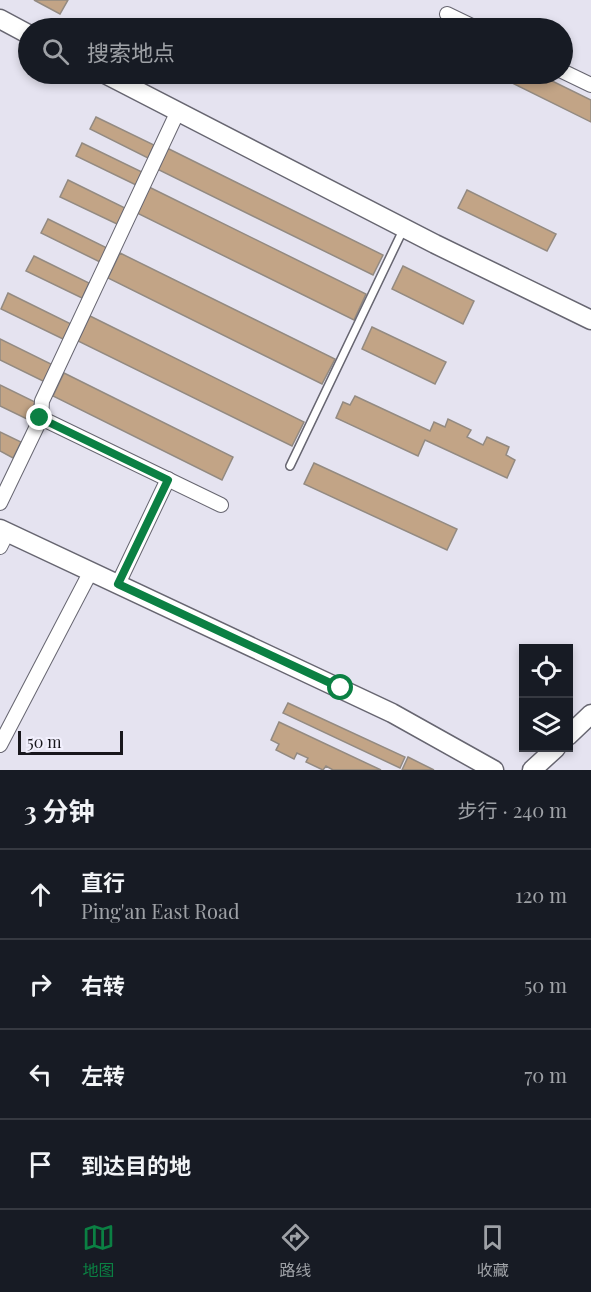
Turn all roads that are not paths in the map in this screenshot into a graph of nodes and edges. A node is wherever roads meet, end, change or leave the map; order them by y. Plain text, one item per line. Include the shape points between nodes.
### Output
1 (447, 14) dead end
2 (455, 18) edge
3 (0, 19) edge
4 (18, 29) edge
5 (573, 76) edge
6 (125, 84) edge
7 (591, 85) edge
8 (178, 111) junction
9 (404, 228) junction
10 (591, 320) edge
11 (40, 418) junction
12 (290, 466) dead end
13 (168, 480) junction
14 (0, 503) edge
15 (221, 505) dead end
16 (2, 536) edge
17 (91, 571) junction
18 (118, 584) junction
19 (591, 714) edge
20 (573, 731) edge
21 (0, 745) edge
22 (551, 752) edge
23 (494, 770) edge
24 (532, 770) edge

1 - 2 street
3 - 4 main road
5 - 7 street
6 - 8 main road
8 - 9 main road
8 - 11 street via 42,401
9 - 10 main road
9 - 12 lane
11 - 13 street
11 - 14 street
13 - 15 street
13 - 18 street
16 - 17 main road
17 - 18 main road
17 - 21 street
18 - 23 main road via 392,713
19 - 20 main road
22 - 24 main road

